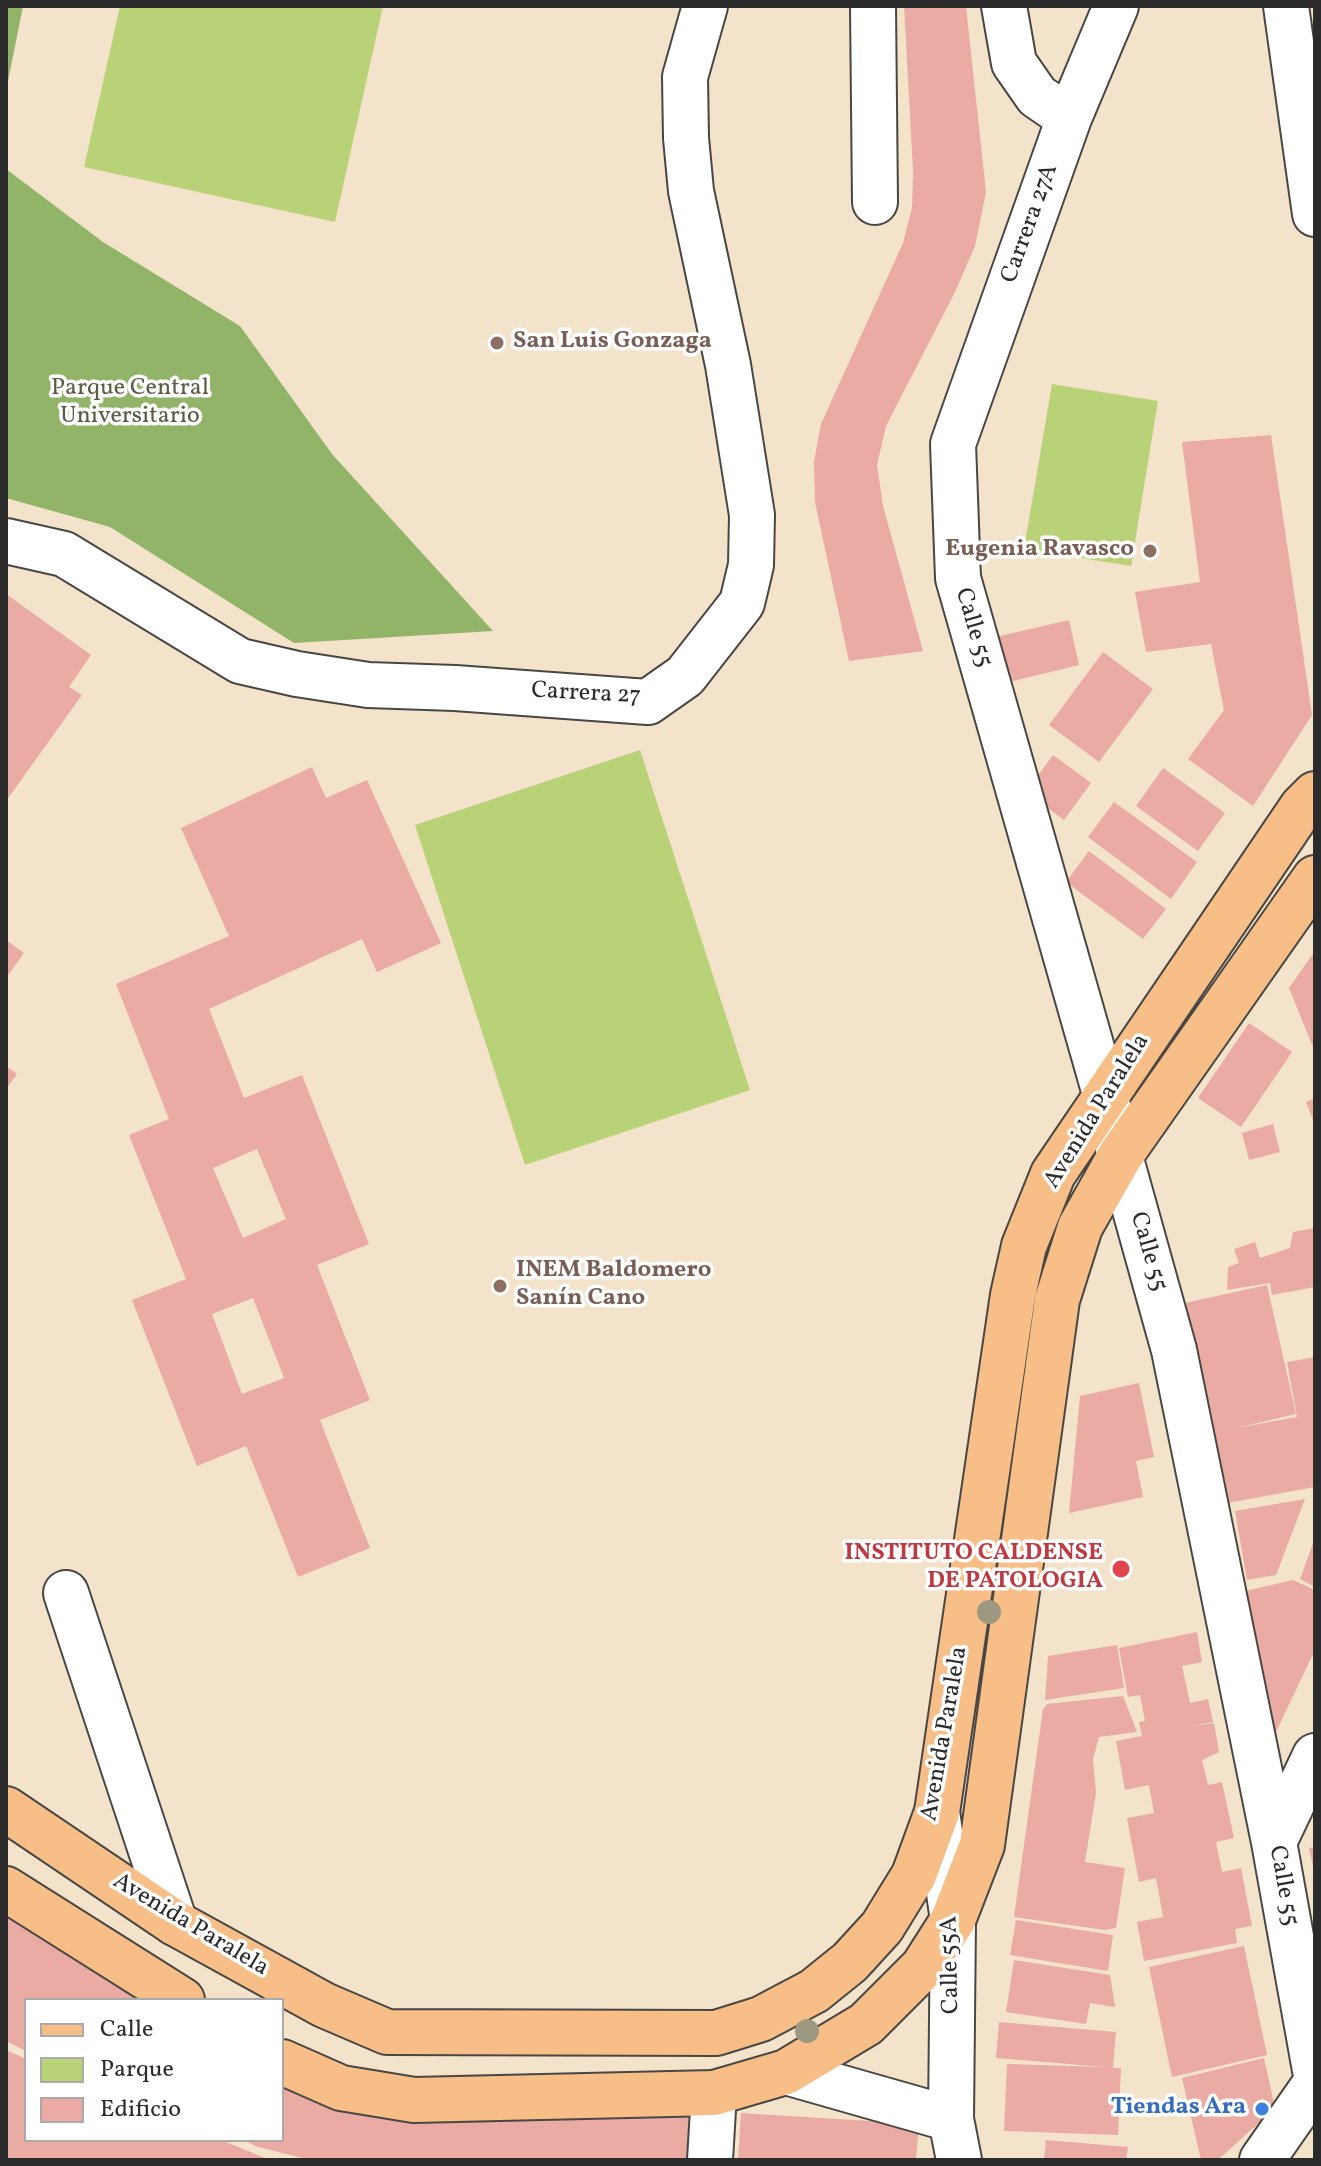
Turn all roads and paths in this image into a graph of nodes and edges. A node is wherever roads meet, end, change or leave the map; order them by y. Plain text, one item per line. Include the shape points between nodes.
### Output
1 (705, 6) edge
2 (873, 6) edge
3 (1004, 6) edge
4 (1116, 6) edge
5 (1286, 6) edge
6 (1069, 118) junction
7 (875, 202) dead end
8 (1315, 214) edge
9 (953, 444) joint
10 (6, 541) edge
11 (1315, 794) edge
12 (1315, 878) edge
13 (1105, 1094) junction
14 (1120, 1156) junction
15 (66, 1593) dead end
16 (1315, 1756) edge
17 (6, 1809) edge
18 (937, 1812) junction
19 (1274, 1842) junction
20 (6, 1889) edge
21 (953, 1920) junction
22 (175, 1923) junction
23 (179, 1998) edge
24 (284, 2063) edge
25 (1315, 2070) edge
26 (786, 2072) junction
27 (1315, 2084) edge
28 (714, 2093) junction
29 (955, 2140) edge
30 (710, 2160) edge
31 (1262, 2160) edge

1 - 10 street, Carrera 27 via 685,77 686,138 691,191 728,365 752,515 751,565 742,603 685,676 648,702 368,685 297,674 240,661 64,554
2 - 7 street
3 - 6 street via 1014,63 1037,96
4 - 6 street, Carrera 27A
5 - 8 street
6 - 9 street, Carrera 27A
9 - 13 street, Calle 55 via 958,578
11 - 13 main road, Avenida Paralela
12 - 14 main road, Avenida Paralela
13 - 14 street, Calle 55
13 - 18 main road, Avenida Paralela via 1053,1174 1024,1246
14 - 19 street, Calle 55 via 1174,1350
14 - 21 main road, Avenida Paralela via 1080,1227 1057,1300 982,1845
15 - 22 street
16 - 19 street
17 - 22 main road, Avenida Paralela
18 - 21 street, Calle 55A
18 - 22 main road, Avenida Paralela via 914,1875 882,1927 850,1962 814,1991 761,2019 716,2033 387,2032 324,2005
19 - 25 street, Calle 55
20 - 23 main road
21 - 26 main road, Avenida Paralela via 923,1967 866,2024
21 - 29 street, Calle 55A
24 - 28 main road, Avenida Paralela via 341,2088 414,2100
26 - 28 main road, Avenida Paralela
26 - 29 street, Calle 55A
27 - 31 street
28 - 30 street

